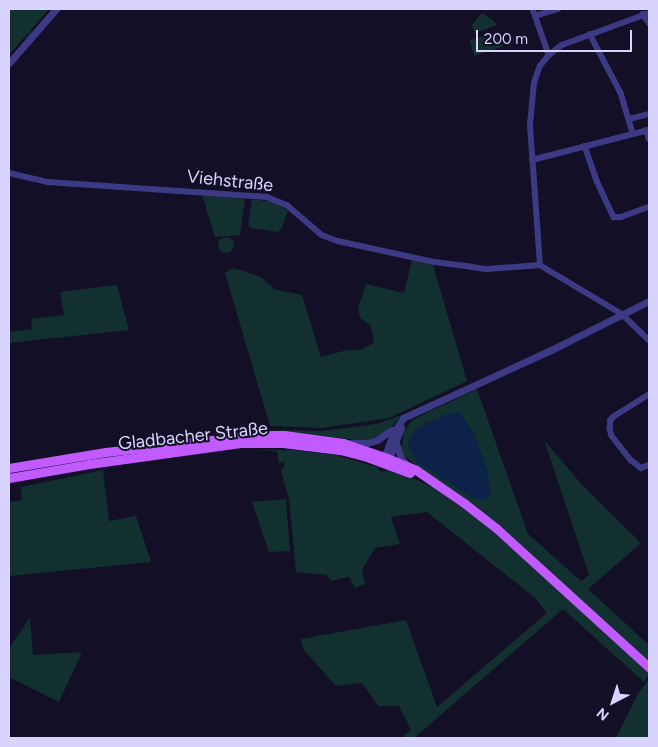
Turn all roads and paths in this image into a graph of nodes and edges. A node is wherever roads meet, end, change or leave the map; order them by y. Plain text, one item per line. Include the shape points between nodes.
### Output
1 (56, 9) edge
2 (533, 9) edge
3 (558, 9) edge
4 (646, 14) edge
5 (535, 16) junction
6 (649, 23) edge
7 (590, 34) junction
8 (549, 55) junction
9 (9, 63) edge
10 (649, 114) edge
11 (629, 119) junction
12 (648, 130) edge
13 (633, 133) junction
14 (649, 140) edge
15 (586, 146) junction
16 (532, 160) junction
17 (9, 173) edge
18 (649, 207) edge
19 (540, 265) junction
20 (649, 300) edge
21 (622, 314) junction
22 (649, 340) edge
23 (649, 395) edge
24 (411, 415) junction
25 (396, 427) junction
26 (396, 442) junction
27 (343, 443) junction
28 (385, 459) junction
29 (649, 465) edge
30 (9, 468) edge
31 (410, 468) junction
32 (9, 478) edge
33 (448, 492) junction
34 (649, 667) edge

1 - 9 street
2 - 5 street
3 - 5 street
4 - 6 street
4 - 7 street
5 - 8 street
7 - 8 street via 562,45
7 - 11 street via 621,93
8 - 16 street via 540,66 534,83 530,126
10 - 11 street
11 - 13 street
12 - 13 street
12 - 14 street
13 - 15 street
15 - 16 street
15 - 18 street via 597,181 614,217
16 - 19 street
17 - 19 street, Viehstraße via 48,182 267,197 287,205 322,235 338,241 434,262 487,268
19 - 21 street
20 - 21 street
21 - 22 street
21 - 24 street
23 - 29 street via 615,416 610,429 631,460 641,468
24 - 25 street via 403,418
24 - 26 street via 400,429
25 - 27 street via 377,440
25 - 28 street
26 - 28 street
26 - 31 street via 401,458
27 - 28 main road, Gladbacher Straße
27 - 30 main road, Gladbacher Straße via 284,435 255,435 106,452
28 - 31 main road
28 - 32 main road, Gladbacher Straße via 318,446 241,444
28 - 33 main road
31 - 33 main road
33 - 34 main road via 496,528

